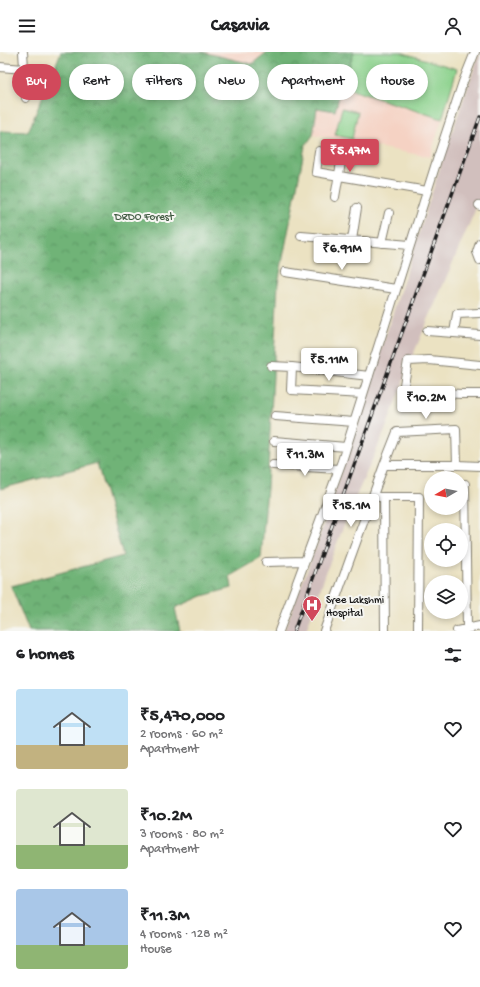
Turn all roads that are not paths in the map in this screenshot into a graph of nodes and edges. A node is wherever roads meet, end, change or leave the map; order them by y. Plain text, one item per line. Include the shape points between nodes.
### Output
1 (23, 52) edge
2 (475, 52) edge
3 (24, 64) edge
4 (0, 67) edge
5 (12, 68) edge
6 (344, 145) dead end
7 (319, 151) dead end
8 (339, 176) junction
9 (427, 191) junction
10 (335, 197) dead end
11 (357, 208) dead end
12 (389, 213) dead end
13 (301, 236) dead end
14 (352, 240) junction
15 (382, 243) junction
16 (480, 243) edge
17 (410, 245) junction
18 (480, 260) edge
19 (286, 272) dead end
20 (396, 289) junction
21 (480, 313) edge
22 (427, 331) dead end
23 (454, 333) junction
24 (480, 335) edge
25 (480, 365) edge
26 (272, 366) dead end
27 (292, 367) junction
28 (369, 376) junction
29 (363, 394) junction
30 (480, 394) edge
31 (275, 416) dead end
32 (354, 422) junction
33 (274, 441) dead end
34 (346, 447) junction
35 (273, 465) dead end
36 (384, 465) junction
37 (457, 465) junction
38 (480, 466) edge
39 (338, 470) junction
40 (372, 497) junction
41 (384, 498) junction
42 (465, 515) edge
43 (304, 561) junction
44 (266, 562) dead end
45 (480, 626) edge
46 (467, 629) junction
47 (279, 631) edge
48 (324, 631) edge
49 (385, 631) edge
50 (418, 631) edge
51 (457, 631) edge

1 - 3 street
2 - 9 street
4 - 5 street
6 - 8 street
7 - 8 street via 316,172
8 - 9 street
8 - 10 street
9 - 17 street
11 - 14 street
12 - 15 street
13 - 14 street
14 - 15 street
15 - 17 street
16 - 18 street via 477,252
17 - 20 street
19 - 20 street
20 - 28 street
21 - 23 street via 457,314
22 - 23 street
23 - 24 street
25 - 30 street via 429,360 408,361 403,391
26 - 27 street
27 - 28 street
27 - 29 street via 291,390
28 - 29 street
29 - 32 street
31 - 32 street
32 - 34 street
33 - 34 street
34 - 39 street
35 - 39 street
36 - 37 street
36 - 37 street via 397,432 456,429
36 - 40 street
37 - 38 street
39 - 43 street
40 - 41 street
40 - 48 street
41 - 49 street
41 - 50 street via 419,497
42 - 46 street
43 - 44 street
43 - 47 street
45 - 46 street
46 - 51 street

